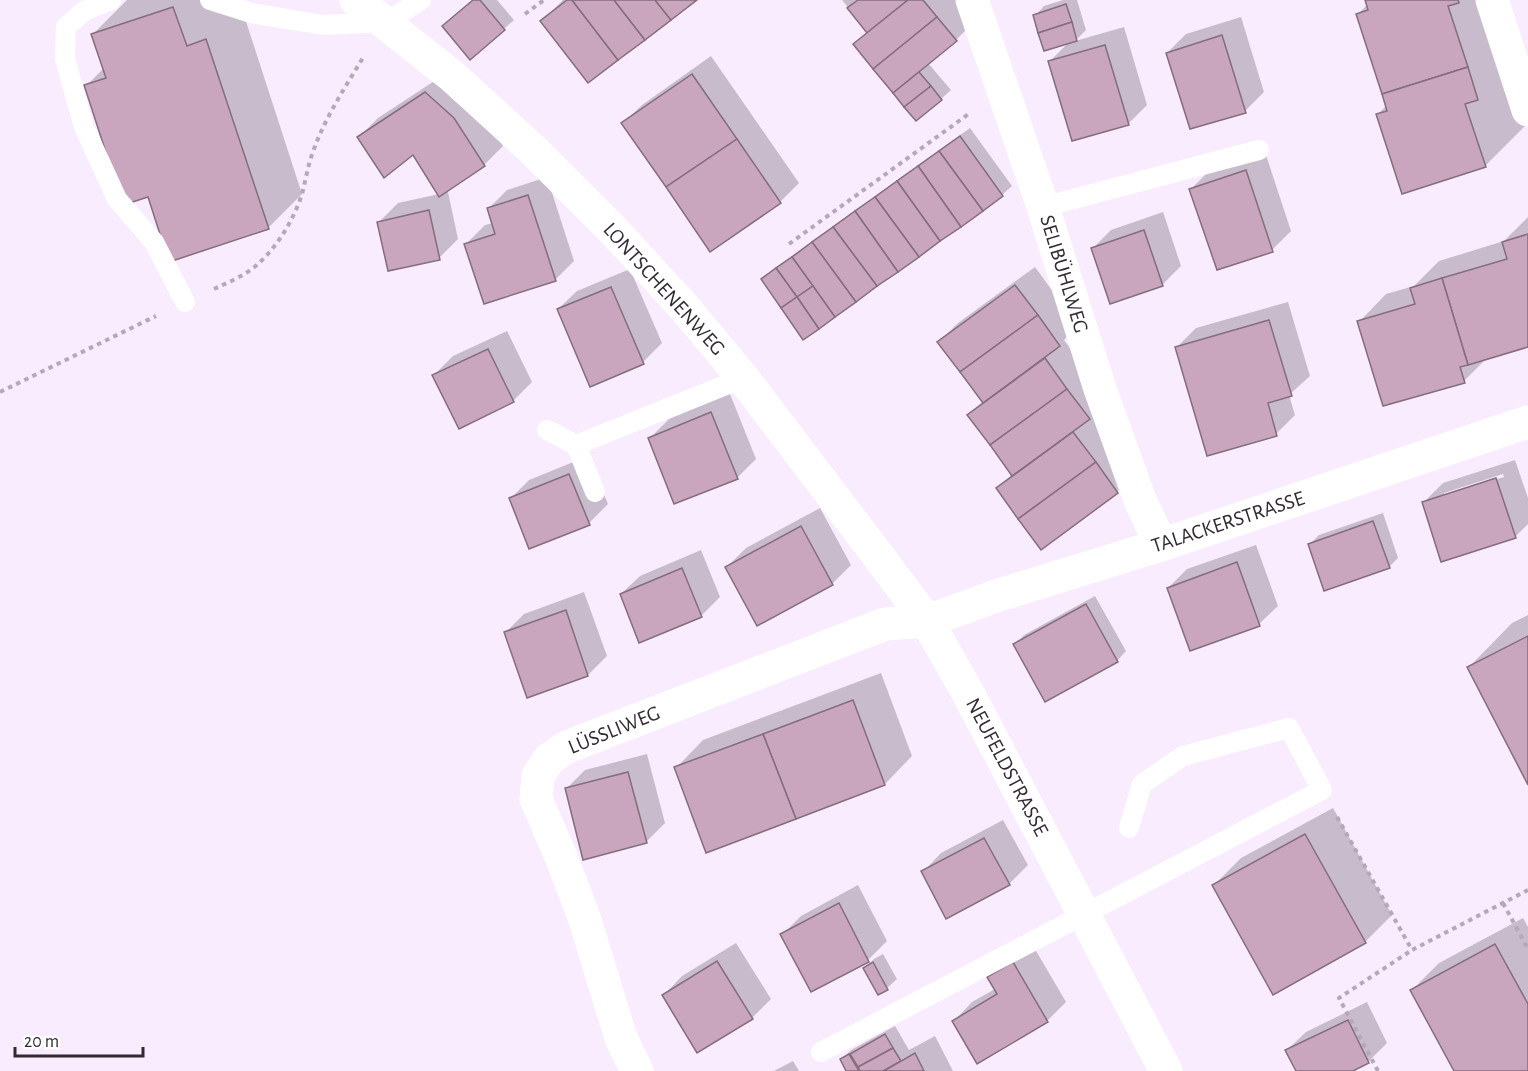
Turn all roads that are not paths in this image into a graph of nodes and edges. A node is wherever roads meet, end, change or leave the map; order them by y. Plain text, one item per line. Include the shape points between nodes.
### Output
1 (111, 0) edge
2 (210, 0) edge
3 (356, 0) edge
4 (422, 0) edge
5 (972, 0) edge
6 (1492, 0) edge
7 (386, 22) junction
8 (1528, 110) edge
9 (1259, 150) dead end
10 (1043, 207) junction
11 (185, 302) road end
12 (743, 378) junction
13 (1528, 422) edge
14 (547, 430) dead end
15 (576, 445) junction
16 (595, 492) dead end
17 (1161, 545) junction
18 (927, 621) junction
19 (1129, 828) dead end
20 (1084, 914) junction
21 (820, 1052) dead end
22 (637, 1071) edge
23 (1166, 1071) edge

1 - 11 lane via 84,11 66,27 65,59 84,127 117,199 154,242
2 - 7 lane via 251,13 323,25
3 - 7 street, LONTSCHENENWEG
4 - 7 lane
5 - 10 street, SELIBÜHLWEG
6 - 8 street
7 - 12 street, LONTSCHENENWEG via 532,149 683,306
9 - 10 lane
10 - 17 street, SELIBÜHLWEG via 1100,389 1140,500
12 - 15 lane
12 - 18 street, LONTSCHENENWEG
13 - 17 street, TALACKERSTRASSE
14 - 15 lane
15 - 16 lane
17 - 18 street, TALACKERSTRASSE
18 - 20 street, NEUFELDSTRASSE
18 - 22 street, LÜSSLIWEG via 885,624 567,747 549,759 538,776 536,799 570,879 621,1038
19 - 20 lane via 1142,784 1183,756 1289,728 1322,790
20 - 21 lane
20 - 23 street, NEUFELDSTRASSE

